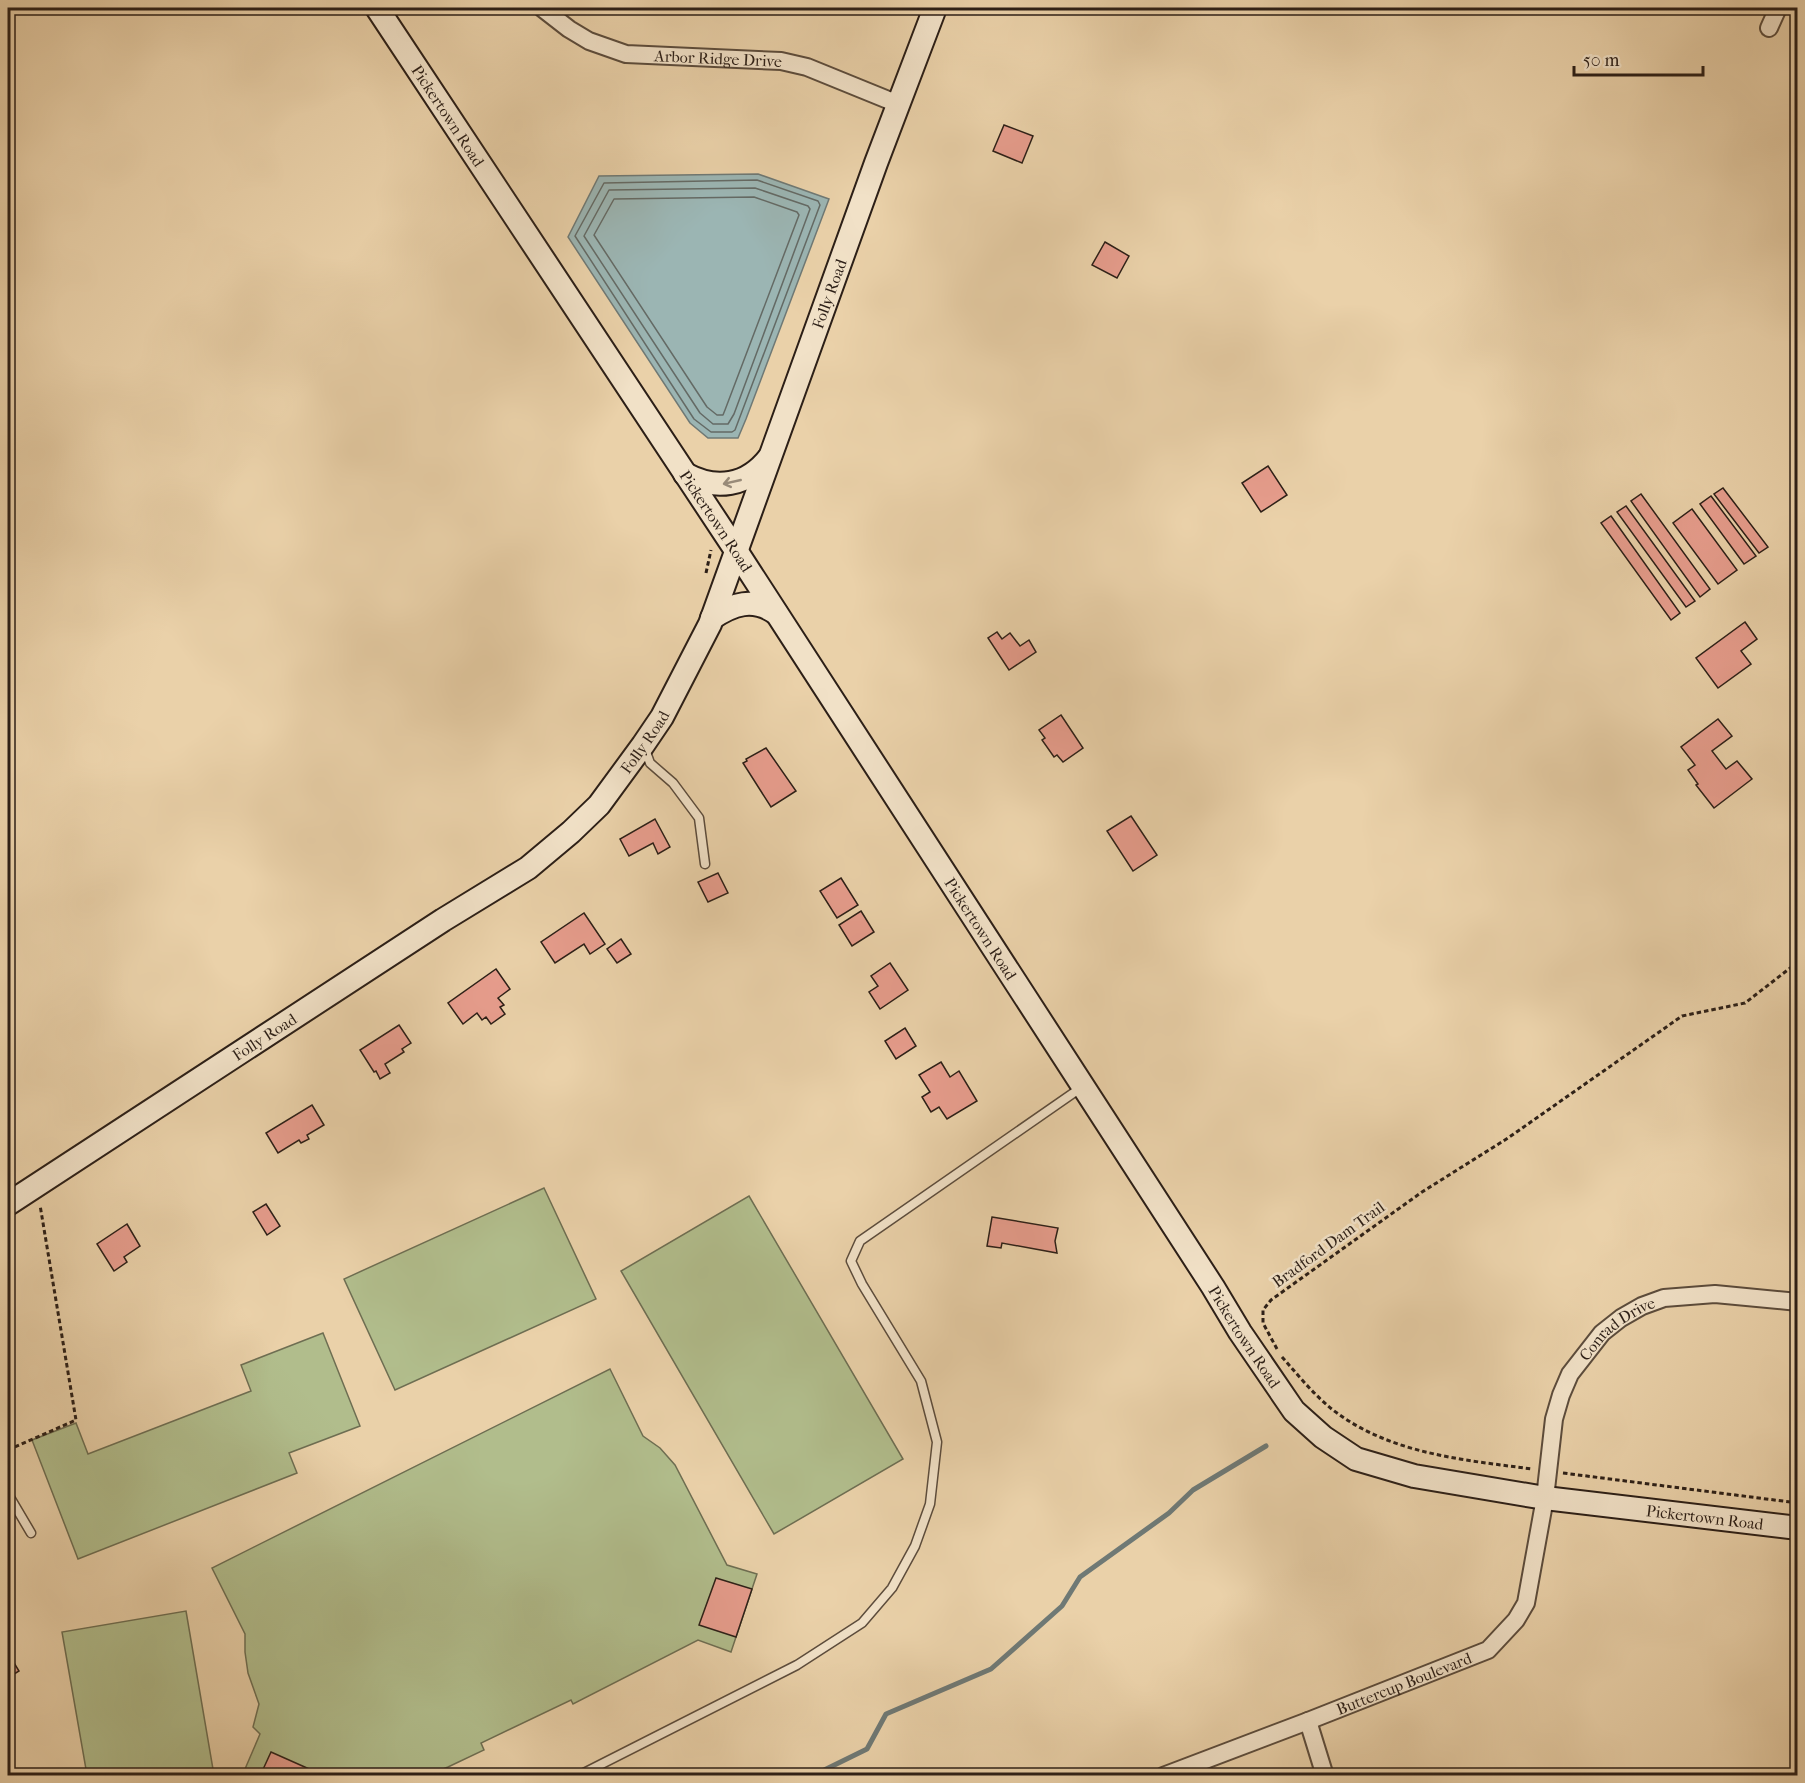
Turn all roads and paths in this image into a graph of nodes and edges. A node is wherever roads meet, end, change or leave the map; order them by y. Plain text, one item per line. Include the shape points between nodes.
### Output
1 (377, 8) edge
2 (542, 8) edge
3 (935, 8) edge
4 (1778, 8) edge
5 (1769, 28) dead end
6 (898, 104) junction
7 (772, 454) junction
8 (685, 474) junction
9 (712, 542) dead end
10 (736, 552) junction
11 (705, 578) dead end
12 (776, 614) junction
13 (712, 618) junction
14 (644, 746) junction
15 (705, 864) dead end
16 (1797, 962) edge
17 (1083, 1087) junction
18 (39, 1199) dead end
19 (8, 1204) edge
20 (1797, 1302) edge
21 (8, 1450) edge
22 (1548, 1471) junction
23 (8, 1494) edge
24 (1545, 1497) junction
25 (1797, 1503) edge
26 (1797, 1528) edge
27 (31, 1533) dead end
28 (1308, 1721) junction
29 (578, 1776) edge
30 (1163, 1776) edge
31 (1325, 1776) edge

1 - 8 street, Pickertown Road
2 - 6 street, Arbor Ridge Drive via 589,41 626,54 781,60
3 - 6 street, Folly Road
4 - 5 street
6 - 7 street, Folly Road
7 -> 8 street via 747,478 730,483 695,480
7 - 10 street, Folly Road
8 - 10 street, Pickertown Road
9 - 11 path
10 - 12 street, Pickertown Road
10 - 13 street, Folly Road
12 - 13 street via 758,605 738,604
12 - 17 street, Pickertown Road
13 - 14 street, Folly Road
14 - 15 lane via 650,763 673,783 699,818
14 - 19 street, Folly Road via 599,805 528,868
16 - 22 path, Bradford Dam Trail via 1745,1003 1682,1016 1508,1138 1422,1192 1271,1300 1263,1310 1263,1323 1280,1354 1333,1410 1366,1431 1426,1453
17 - 24 street, Pickertown Road via 1240,1332 1294,1411 1313,1428 1369,1464 1414,1476
17 - 29 lane via 860,1241 851,1261 921,1380 937,1442 930,1504 915,1546 892,1588 862,1623 797,1665
18 - 21 path via 76,1420
20 - 22 street, Conrad Drive via 1690,1295 1664,1298 1621,1318 1602,1332 1570,1374 1554,1419
22 - 24 street, Conrad Drive
22 - 25 path, Bradford Dam Trail
23 - 27 lane
24 - 26 street, Pickertown Road
24 - 28 street, Buttercup Boulevard via 1526,1603 1488,1650
28 - 30 street, Buttercup Boulevard
28 - 31 street

